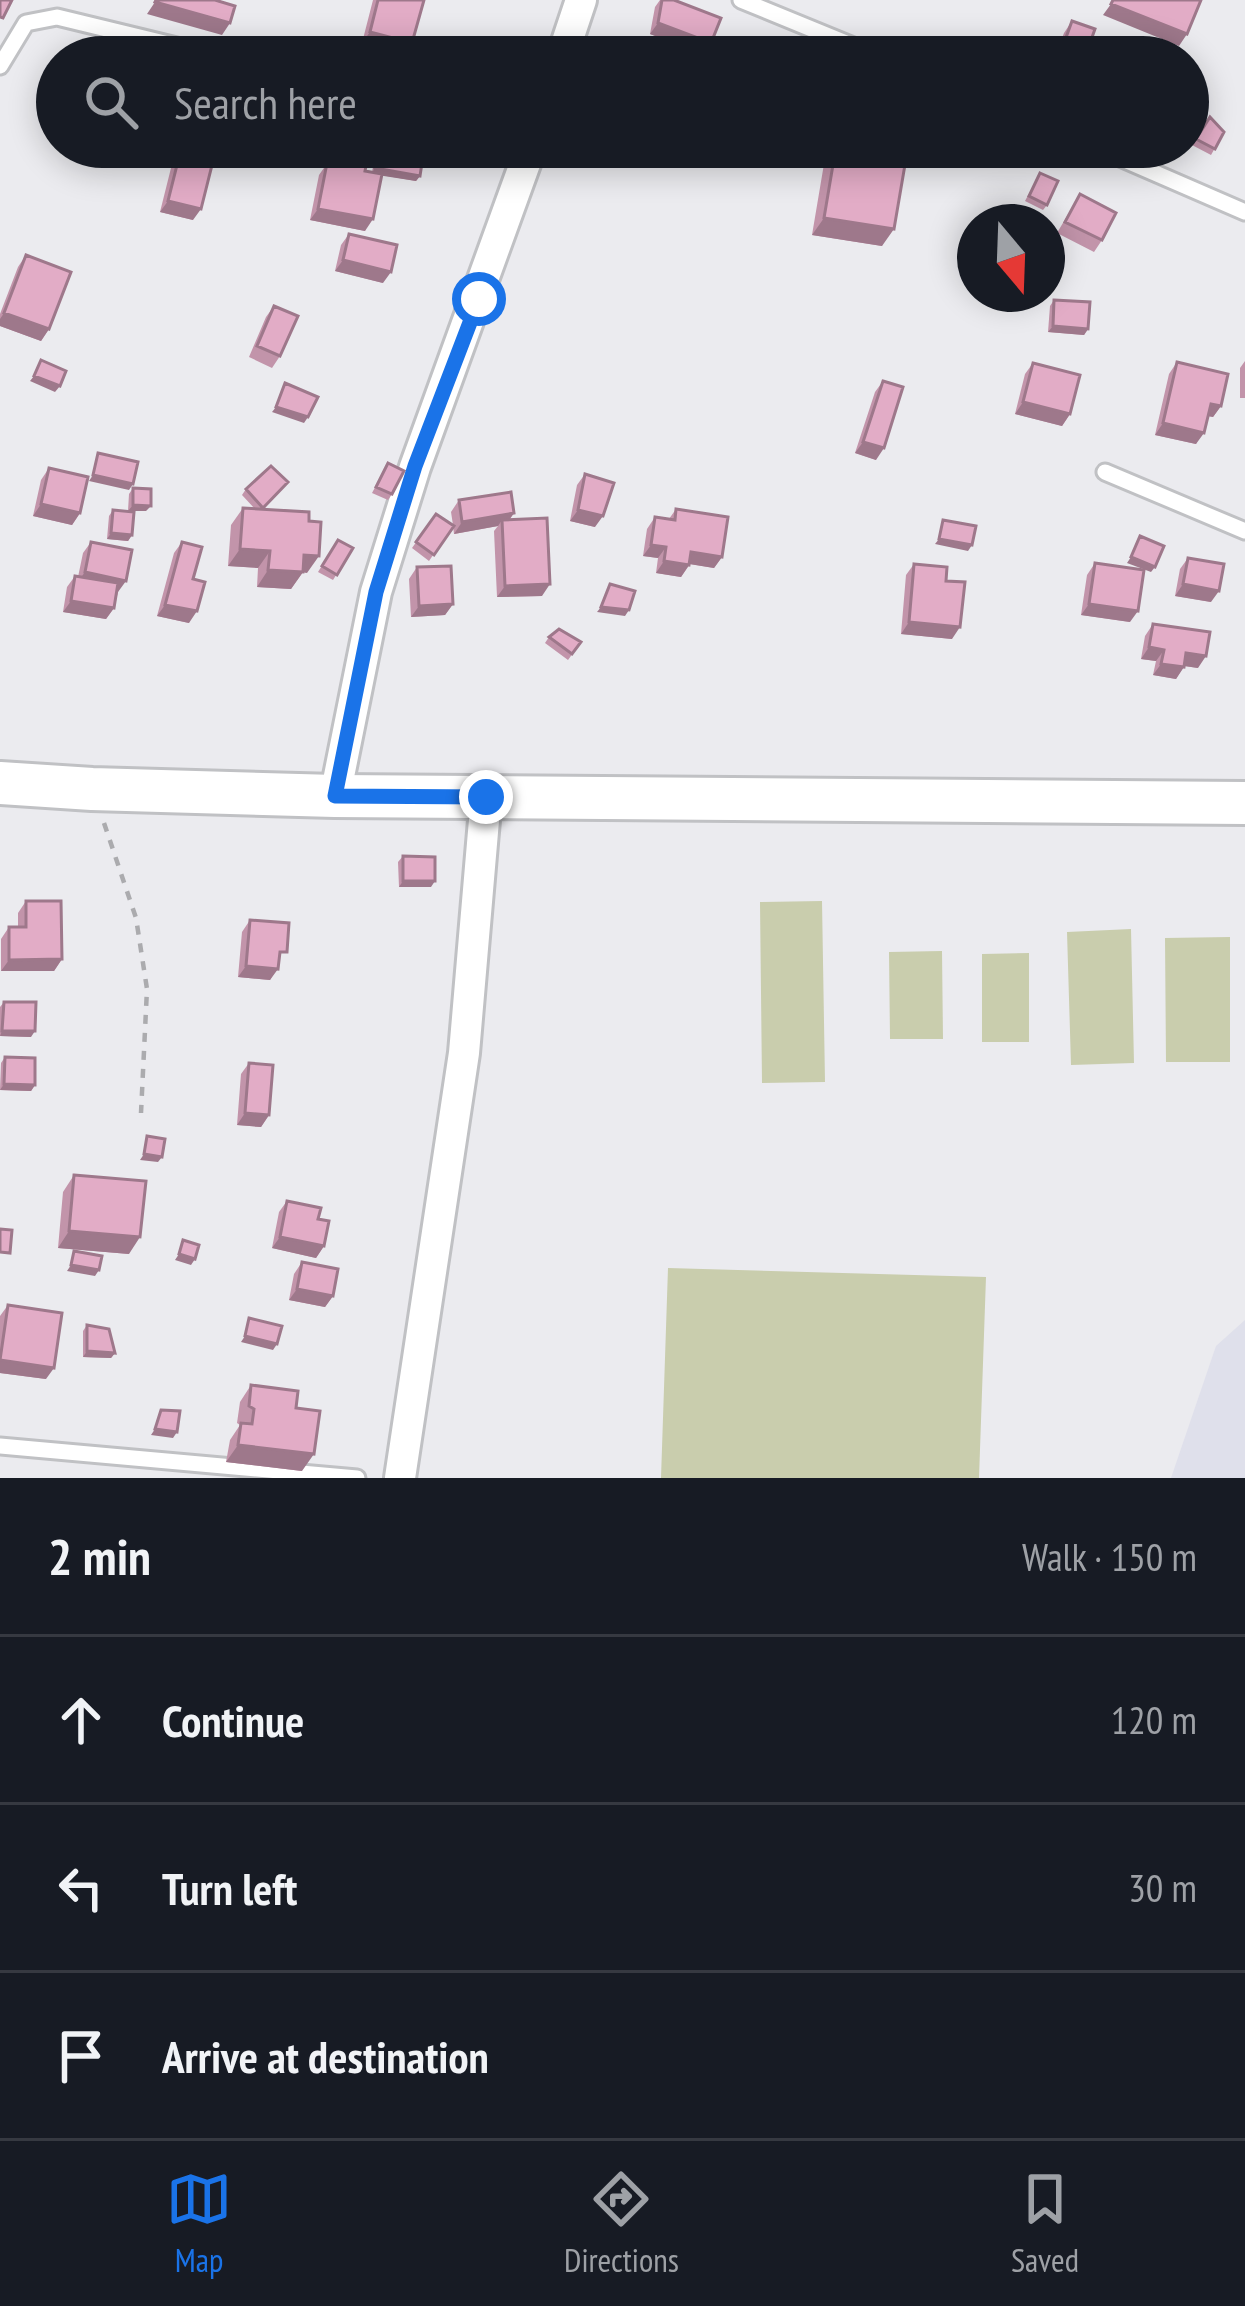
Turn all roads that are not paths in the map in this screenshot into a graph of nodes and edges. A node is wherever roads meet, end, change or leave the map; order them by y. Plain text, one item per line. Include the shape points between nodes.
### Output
1 (581, 0) edge
2 (741, 0) edge
3 (135, 36) edge
4 (569, 36) edge
5 (829, 36) edge
6 (0, 66) edge
7 (523, 168) edge
8 (1143, 168) edge
9 (1245, 212) edge
10 (1105, 472) dead end
11 (1245, 531) edge
12 (0, 783) edge
13 (335, 796) junction
14 (486, 797) junction
15 (1245, 803) edge
16 (0, 1446) edge
17 (357, 1478) edge
18 (400, 1478) edge

1 - 4 street
2 - 5 lane
3 - 6 lane via 57,17 26,23
7 - 13 street via 382,571
8 - 9 lane
10 - 11 lane
12 - 13 main road
13 - 14 main road
14 - 15 main road
14 - 18 street via 464,1053
16 - 17 lane

